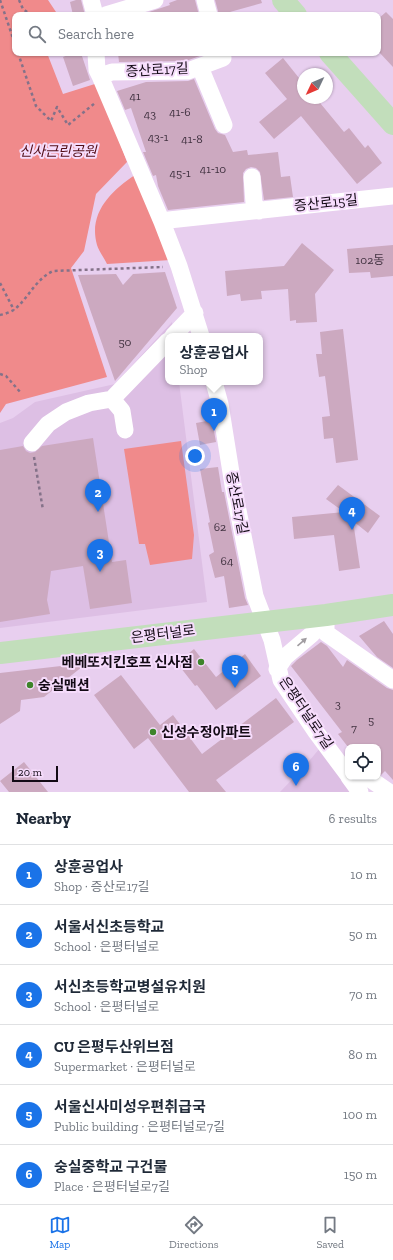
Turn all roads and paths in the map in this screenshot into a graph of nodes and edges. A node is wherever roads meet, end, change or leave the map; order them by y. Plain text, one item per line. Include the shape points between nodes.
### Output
1 (0, 0) edge
2 (19, 0) edge
3 (91, 0) edge
4 (154, 0) edge
5 (205, 0) edge
6 (283, 0) edge
7 (27, 12) edge
8 (94, 12) edge
9 (116, 12) edge
10 (208, 12) edge
11 (293, 12) edge
12 (12, 35) edge
13 (19, 56) edge
14 (96, 56) edge
15 (333, 56) edge
16 (223, 58) dead end
17 (200, 67) junction
18 (100, 76) junction
19 (106, 95) junction
20 (389, 113) edge
21 (224, 125) dead end
22 (252, 177) dead end
23 (393, 196) edge
24 (259, 211) junction
25 (162, 222) junction
26 (179, 266) junction
27 (0, 283) edge
28 (14, 310) junction
29 (195, 313) junction
30 (0, 315) edge
31 (176, 333) edge
32 (200, 333) edge
33 (165, 344) edge
34 (0, 374) edge
35 (215, 385) edge
36 (21, 393) dead end
37 (112, 399) junction
38 (125, 430) dead end
39 (32, 443) joint
40 (43, 510) dead end
41 (393, 605) edge
42 (326, 615) junction
43 (266, 622) junction
44 (0, 653) edge
45 (278, 669) junction
46 (393, 680) edge
47 (342, 761) edge
48 (352, 780) edge
49 (371, 780) edge
50 (360, 792) edge
51 (389, 792) edge

1 - 12 path
2 - 7 path
3 - 8 street
4 - 9 street
5 - 10 street
6 - 11 main road
13 - 19 path via 36,106 51,121 57,107 68,125
14 - 18 street
15 - 20 main road
16 - 17 street
17 - 18 street, 증산로17길 via 188,71 112,72
17 - 21 street, 증산로17길
18 - 19 street
19 - 25 street
22 - 24 street via 254,203
23 - 24 street, 증산로15길
24 - 25 street
25 - 26 street
26 - 28 path via 53,271 45,275
26 - 29 street
27 - 28 path
28 - 30 path
29 - 31 street
29 - 32 street
33 - 37 street
34 - 36 path via 6,376
35 - 43 street, 증산로17길 via 256,596
37 - 38 street via 122,411
37 - 39 street via 89,403 66,412 48,424
39 - 40 path
41 - 42 main road, 은평터널로
42 - 43 main road, 은평터널로
45 -> 42 street via 285,657 312,634
42 - 46 street via 326,633
43 - 44 main road, 은평터널로
43 - 45 street, 은평터널로7길
45 - 47 street, 은평터널로7길 via 281,680 316,732
48 - 50 street, 은평터널로7길
49 - 51 street

